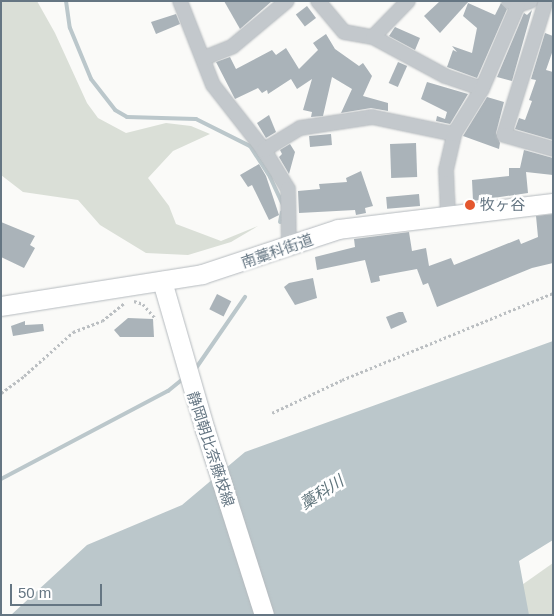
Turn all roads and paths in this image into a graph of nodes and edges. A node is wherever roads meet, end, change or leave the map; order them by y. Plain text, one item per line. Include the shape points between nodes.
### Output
1 (180, 1) edge
2 (286, 1) edge
3 (318, 1) edge
4 (408, 1) edge
5 (546, 1) edge
6 (519, 2) edge
7 (373, 37) junction
8 (204, 58) junction
9 (482, 89) junction
10 (454, 134) junction
11 (553, 149) edge
12 (264, 150) junction
13 (553, 203) edge
14 (448, 214) junction
15 (289, 247) junction
16 (162, 281) junction
17 (553, 293) edge
18 (116, 301) dead end
19 (126, 301) junction
20 (1, 306) edge
21 (160, 328) dead end
22 (1, 393) edge
23 (272, 413) dead end
24 (264, 615) edge

1 - 8 street
2 - 8 street via 233,46
3 - 7 street via 344,32
4 - 7 street
5 - 11 street via 504,135
6 - 9 street
7 - 9 street via 445,76
8 - 12 street via 214,85
9 - 10 street
10 - 12 street via 372,117 300,128
10 - 14 street via 446,170
12 - 15 street via 288,189
13 - 14 main road, 南藁科街道
14 - 15 main road, 南藁科街道 via 338,229
15 - 16 main road, 南藁科街道 via 202,274
16 - 20 main road, 南藁科街道
16 - 24 main road, 静岡朝比奈藤枝線
17 - 23 path via 342,380
18 - 19 path
19 - 21 path via 142,304
19 - 22 path via 102,321 73,332

